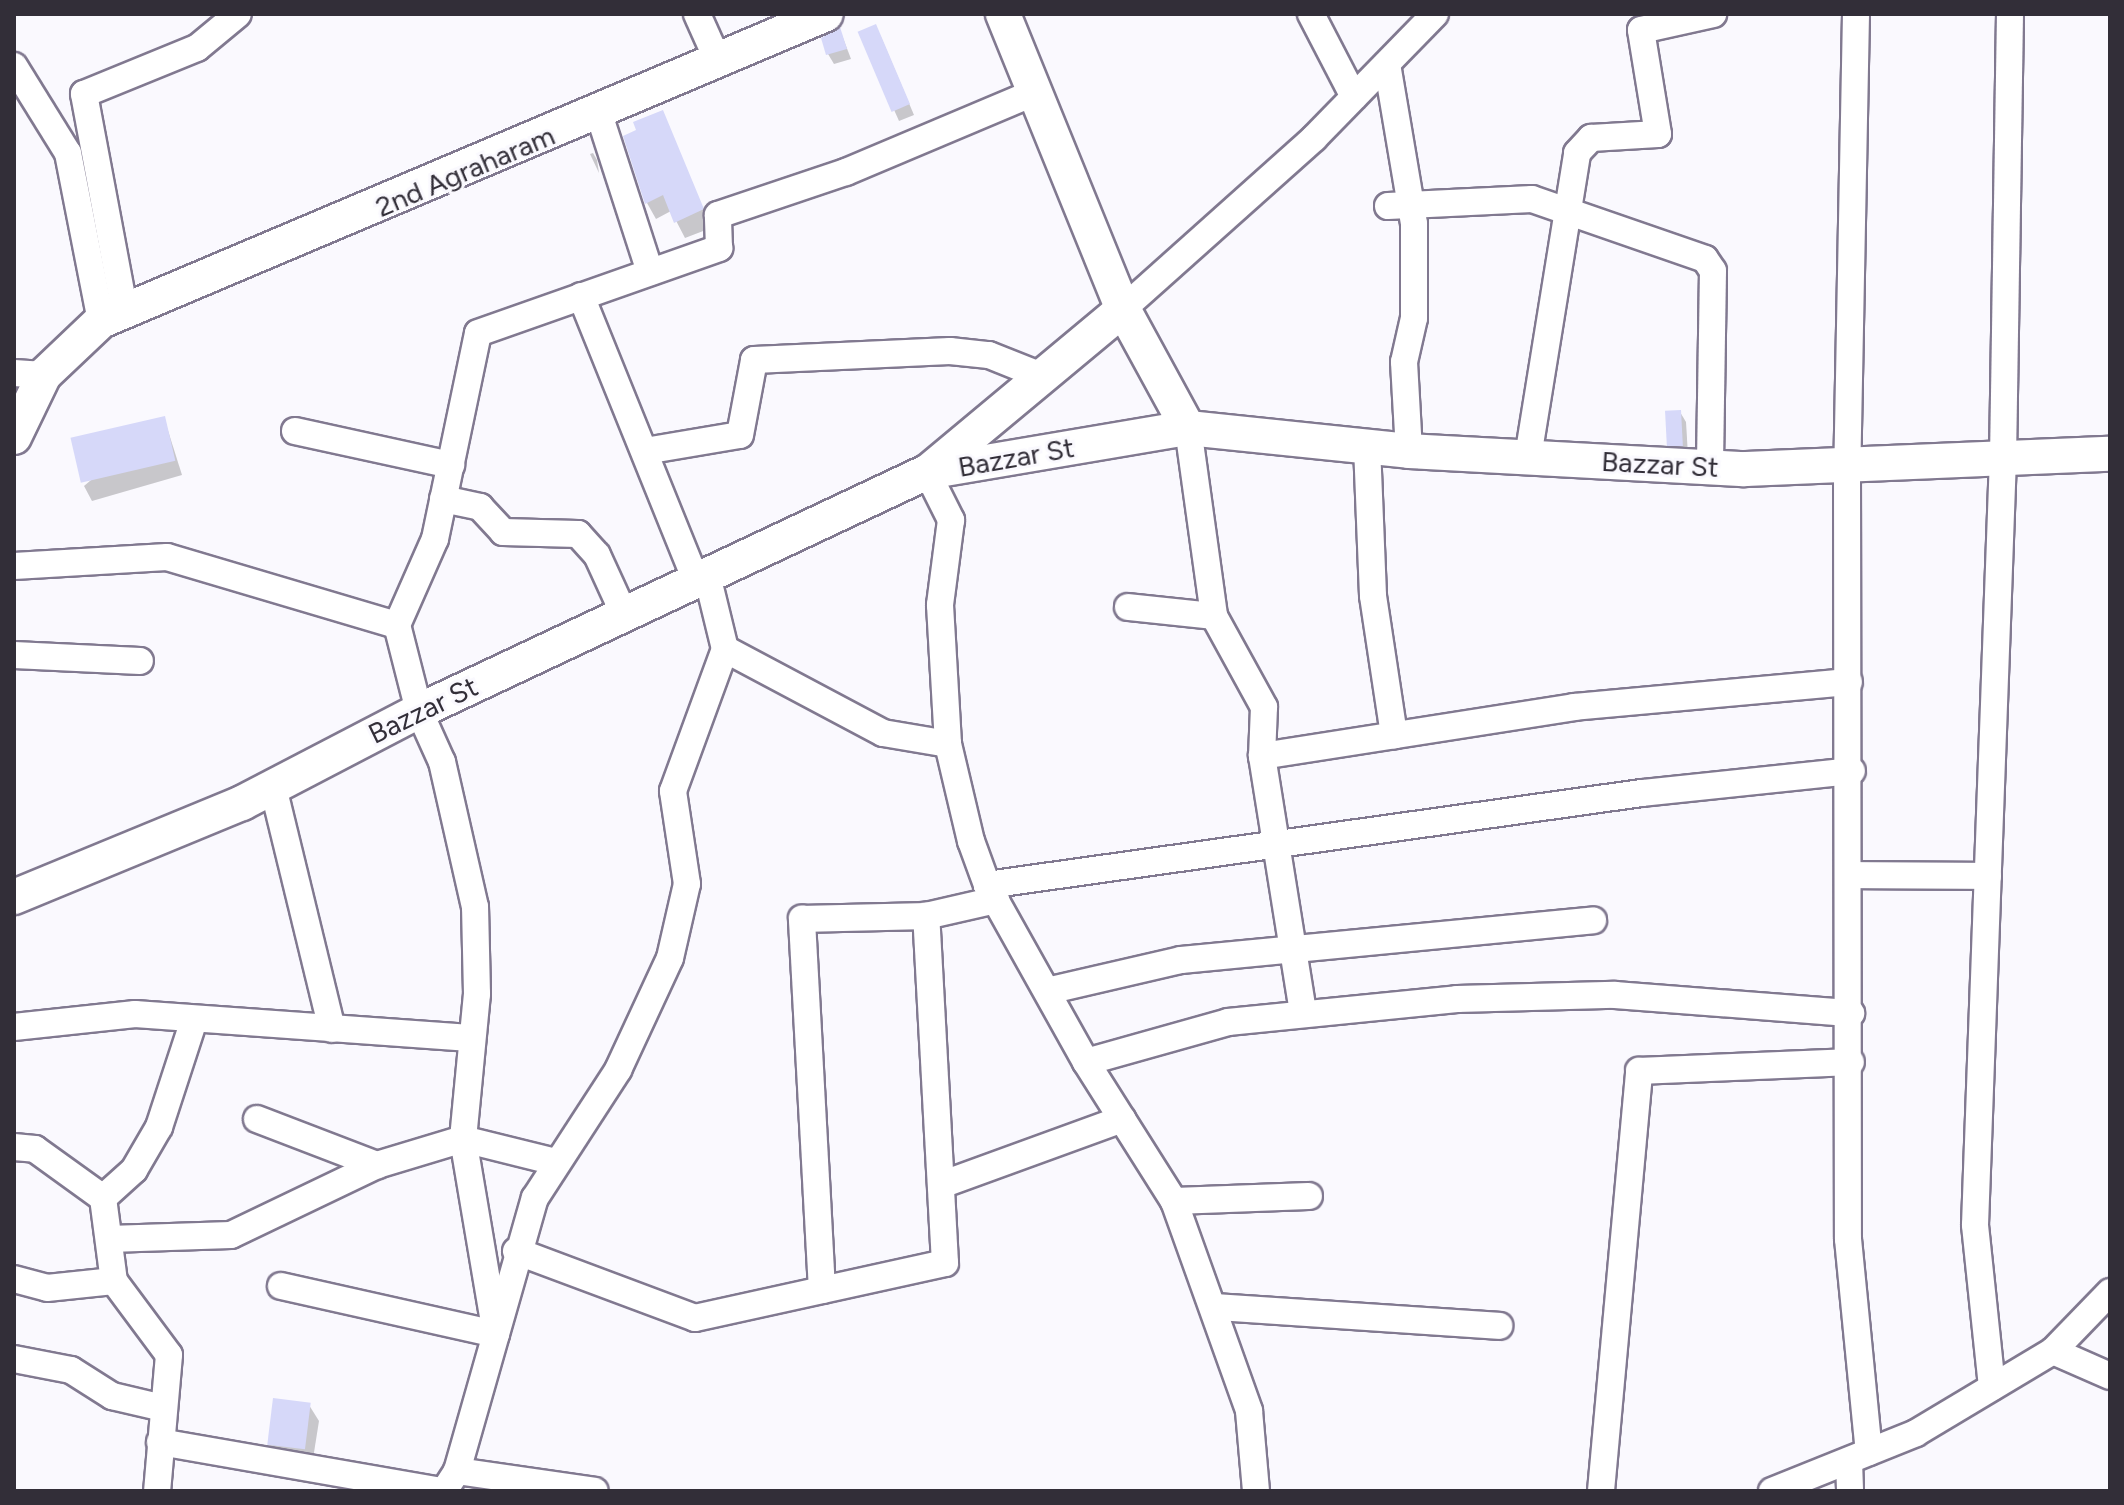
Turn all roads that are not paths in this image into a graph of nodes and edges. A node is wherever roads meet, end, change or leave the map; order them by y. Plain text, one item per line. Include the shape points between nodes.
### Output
1 (238, 14) edge
2 (697, 14) edge
3 (826, 14) edge
4 (1003, 14) edge
5 (1311, 14) edge
6 (1435, 14) edge
7 (1713, 14) edge
8 (1856, 14) edge
9 (2010, 14) edge
10 (718, 61) junction
11 (1387, 64) junction
12 (14, 66) edge
13 (1035, 92) junction
14 (1354, 97) junction
15 (599, 114) junction
16 (1400, 205) junction
17 (1568, 216) junction
18 (650, 272) junction
19 (581, 296) junction
20 (1123, 309) junction
21 (113, 317) junction
22 (29, 374) edge
23 (1044, 377) junction
24 (1188, 428) junction
25 (295, 431) dead end
26 (14, 437) edge
27 (1367, 446) junction
28 (645, 451) junction
29 (1409, 451) junction
30 (2110, 454) edge
31 (1528, 457) junction
32 (2003, 459) junction
33 (451, 465) junction
34 (1710, 467) junction
35 (1847, 467) junction
36 (927, 472) junction
37 (443, 499) junction
38 (14, 566) edge
39 (701, 577) junction
40 (1128, 607) dead end
41 (624, 614) junction
42 (1214, 616) junction
43 (397, 625) junction
44 (725, 649) junction
45 (14, 655) edge
46 (140, 661) dead end
47 (1849, 682) junction
48 (419, 711) junction
49 (1394, 735) junction
50 (948, 744) junction
51 (1262, 756) junction
52 (1852, 771) junction
53 (273, 787) junction
54 (1279, 843) junction
55 (1850, 875) junction
56 (1988, 876) junction
57 (991, 893) junction
58 (14, 897) edge
59 (926, 916) junction
60 (1593, 920) dead end
61 (1294, 947) junction
62 (1047, 991) junction
63 (1303, 1011) junction
64 (1851, 1013) junction
65 (194, 1020) junction
66 (14, 1027) edge
67 (332, 1029) junction
68 (470, 1038) junction
69 (1086, 1062) junction
70 (1851, 1062) junction
71 (257, 1119) dead end
72 (1122, 1119) junction
73 (463, 1139) junction
74 (14, 1147) edge
75 (556, 1162) junction
76 (377, 1165) junction
77 (941, 1185) junction
78 (1309, 1196) dead end
79 (103, 1198) junction
80 (1174, 1201) junction
81 (109, 1239) junction
82 (516, 1251) junction
83 (14, 1279) edge
84 (114, 1281) junction
85 (281, 1286) dead end
86 (822, 1290) junction
87 (2110, 1292) edge
88 (1216, 1307) junction
89 (1499, 1326) dead end
90 (496, 1334) junction
91 (2053, 1351) junction
92 (14, 1359) edge
93 (2110, 1376) edge
94 (1992, 1387) junction
95 (163, 1408) junction
96 (160, 1442) junction
97 (1859, 1456) junction
98 (448, 1484) edge
99 (157, 1491) edge
100 (595, 1491) edge
101 (1256, 1491) edge
102 (1601, 1491) edge
103 (1772, 1491) edge
104 (1850, 1491) edge

1 - 21 street via 197,48 84,94 112,273
2 - 10 street
3 - 10 main road, 2nd Agraharam
4 - 13 main road
5 - 14 street
6 - 11 street
7 - 17 street via 1641,30 1658,134 1591,138 1577,153
8 - 35 street
9 - 32 street
10 - 15 main road, 2nd Agraharam
11 - 14 street
11 - 16 street
12 - 21 street via 68,153
13 - 18 street via 846,172 718,215 719,248
13 - 20 main road
14 - 20 street
15 - 18 street
15 - 21 main road, 2nd Agraharam
16 - 17 street via 1532,199
16 - 29 street via 1414,318 1404,362
17 - 31 street
17 - 34 street via 1705,259 1713,271
18 - 19 street
19 - 28 street
19 - 33 street via 478,333
20 - 23 main road
20 - 24 main road
21 - 22 main road
22 - 26 main road
23 - 28 street via 989,355 950,351 754,360 740,435
23 - 36 main road
24 - 27 main road, Bazzar St
24 - 36 main road, Bazzar St
24 - 42 street
25 - 33 street
27 - 29 main road, Bazzar St
27 - 49 street via 1373,596
28 - 39 street
29 - 31 main road, Bazzar St
30 - 32 main road, Bazzar St
31 - 34 main road, Bazzar St
32 - 35 main road, Bazzar St
32 - 56 street
33 - 37 street
34 - 35 main road, Bazzar St
35 - 47 street
36 - 39 main road, Bazzar St
36 - 50 street via 951,520 940,605
37 - 41 street via 480,507 503,532 578,534 597,555
37 - 43 street
38 - 43 street via 167,557
39 - 41 main road, Bazzar St
39 - 44 street
40 - 42 street
41 - 48 main road, Bazzar St
42 - 51 street via 1264,707
43 - 48 street
44 - 50 street via 883,733
44 - 75 street via 673,791 687,884 670,958 618,1070
45 - 46 street
47 - 49 street via 1683,694
47 - 52 street
48 - 53 main road, Bazzar St
48 - 68 street via 442,762 475,907
49 - 51 street
50 - 57 street
51 - 54 street
52 - 54 street
52 - 55 street
53 - 58 main road, Bazzar St
53 - 67 street
54 - 57 street
54 - 61 street
55 - 56 street
55 - 64 street
56 - 94 street via 1975,1225
57 - 59 street
57 - 62 street
59 - 77 street
59 - 86 street via 802,919
60 - 61 street
61 - 62 street via 1181,960
61 - 63 street
62 - 69 street
63 - 64 street via 1615,995
63 - 69 street via 1228,1022
64 - 70 street
65 - 66 street via 135,1014
65 - 67 street
65 - 79 street via 159,1127 134,1170
67 - 68 street
68 - 73 street
69 - 72 street
70 - 97 street via 1848,1239
70 - 102 street via 1639,1071
71 - 76 street
72 - 77 street
72 - 80 street
73 - 75 street
73 - 76 street
73 - 90 street
74 - 79 street via 35,1149
75 - 82 street
76 - 81 street via 231,1235
77 - 86 street via 945,1263
78 - 80 street
79 - 81 street
80 - 88 street
81 - 84 street
82 - 86 street via 695,1318
82 - 90 street
83 - 84 street via 47,1288
84 - 95 street via 169,1355
85 - 90 street
87 - 91 street
88 - 89 street
88 - 101 street via 1249,1411
90 - 98 street
91 - 93 street
91 - 94 street
92 - 95 street via 71,1370 112,1396
94 - 97 street
95 - 96 street
96 - 98 street
96 - 99 street
97 - 103 street
97 - 104 street
98 - 100 street

